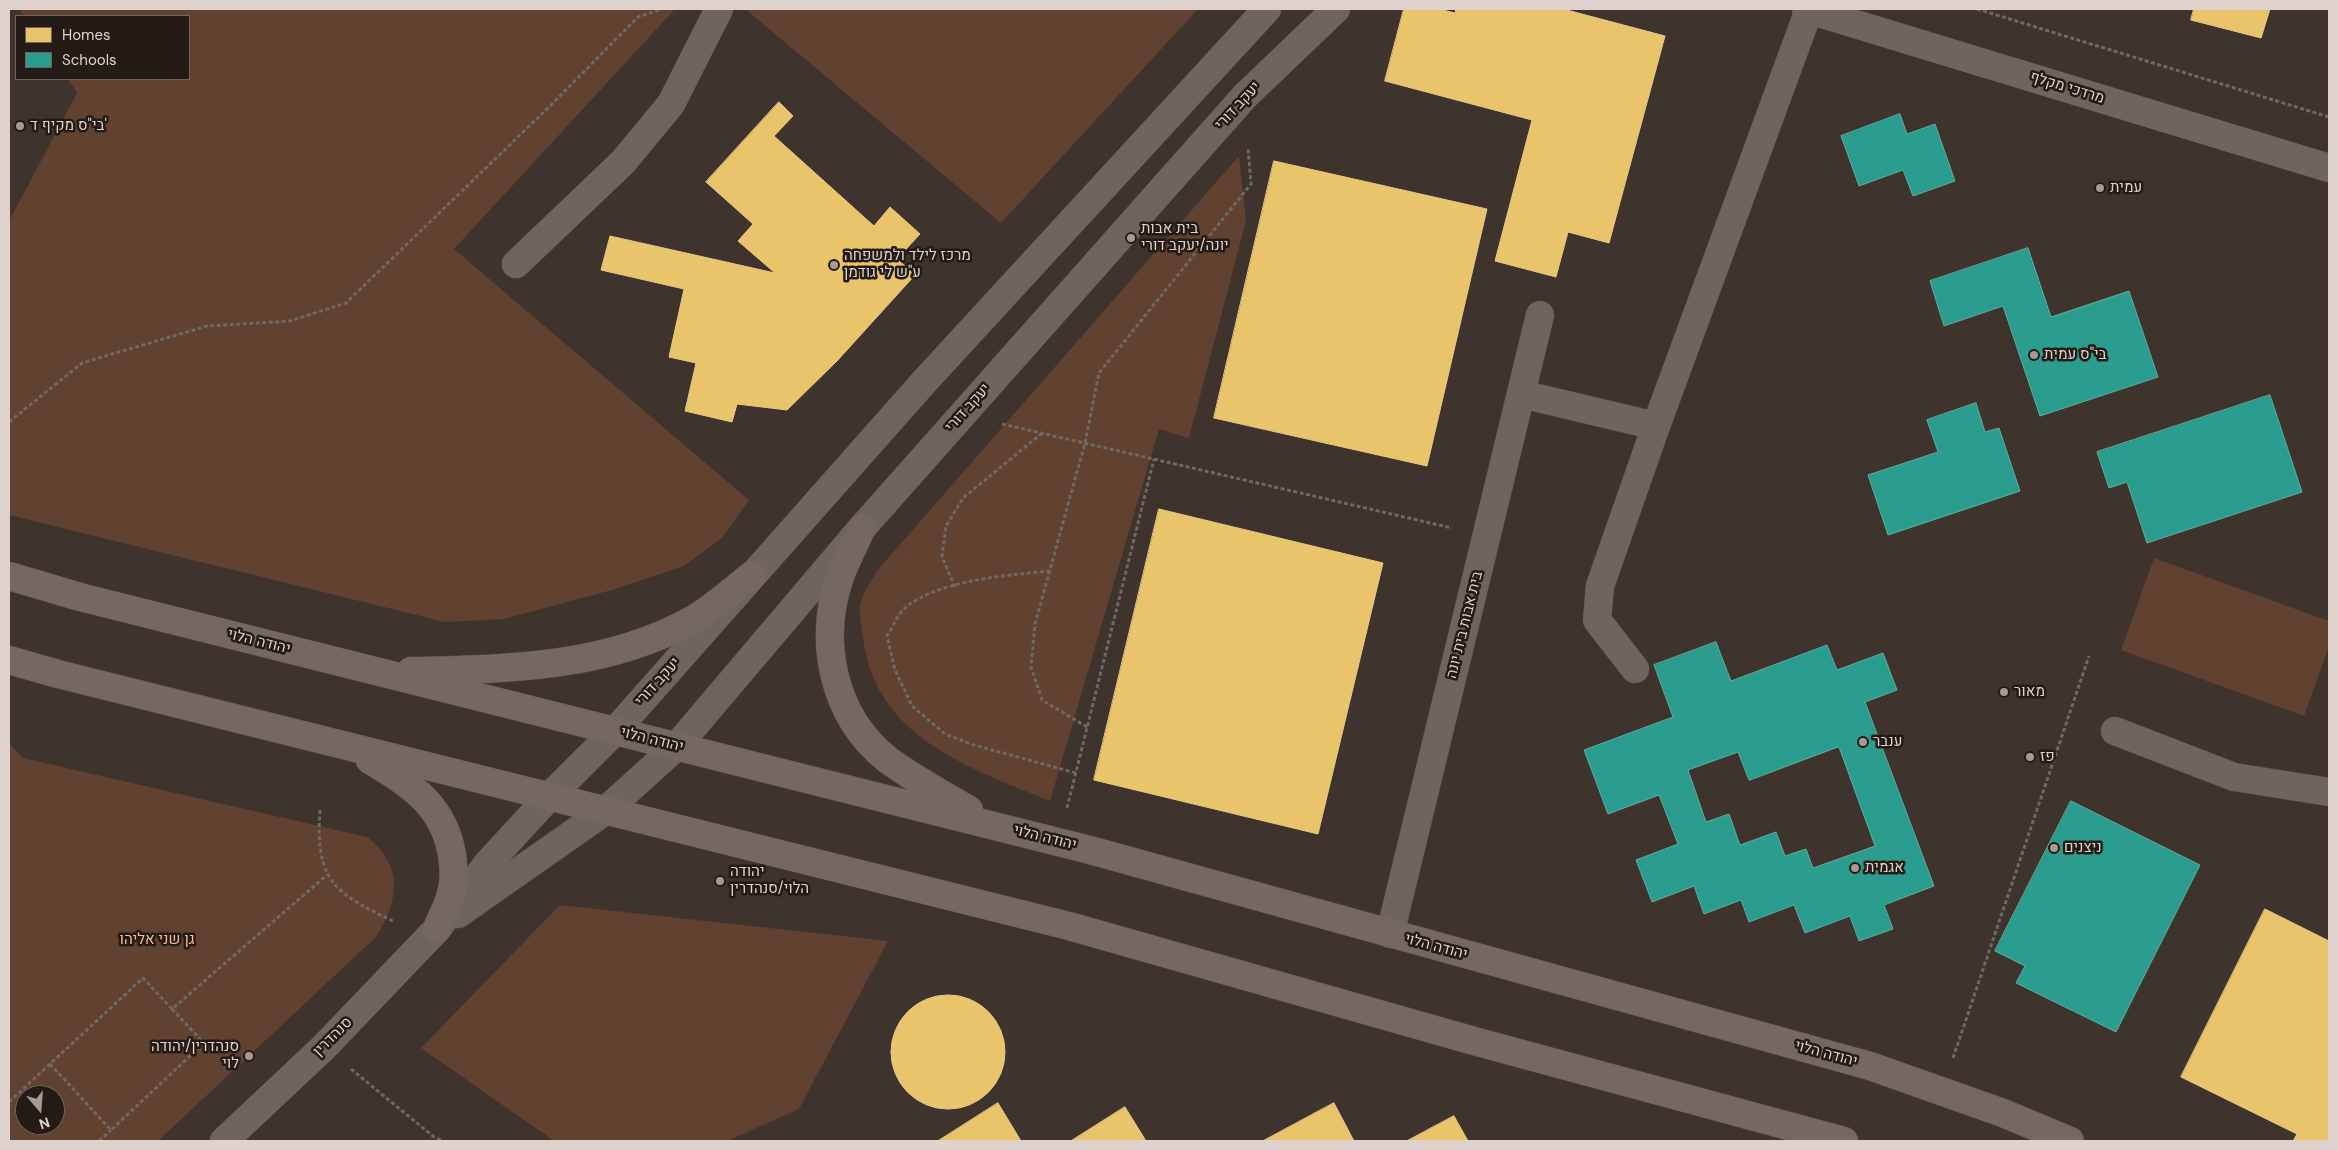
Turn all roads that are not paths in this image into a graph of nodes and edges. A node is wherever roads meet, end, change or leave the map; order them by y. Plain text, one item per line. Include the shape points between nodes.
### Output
1 (719, 9) edge
2 (1336, 9) edge
3 (1808, 9) edge
4 (1260, 14) edge
5 (2329, 168) edge
6 (516, 264) dead end
7 (1540, 315) dead end
8 (1521, 394) junction
9 (1656, 426) junction
10 (862, 529) junction
11 (752, 575) junction
12 (9, 576) edge
13 (9, 660) edge
14 (1635, 669) dead end
15 (375, 671) junction
16 (615, 731) junction
17 (2115, 731) dead end
18 (677, 746) junction
19 (350, 747) junction
20 (2329, 792) edge
21 (549, 797) junction
22 (605, 811) junction
23 (999, 827) junction
24 (437, 929) junction
25 (1390, 934) junction
26 (224, 1141) edge
27 (1844, 1141) edge
28 (2070, 1141) edge

1 - 6 street via 671,104 623,162
2 - 10 street, יעקב דורי via 1245,96
3 - 5 street, מרדכי מקלף
3 - 9 street
4 - 11 street, יעקב דורי
7 - 8 street, בית אבות בית יונה
8 - 9 street
8 - 25 street, בית אבות בית יונה
9 - 14 street via 1600,586 1597,620
10 - 18 street, יעקב דורי
10 - 23 main road via 841,575 831,619 829,654 836,683 848,711 872,746 888,760
11 - 15 main road via 696,618 655,639 608,654 557,664 492,669
11 - 16 street, יעקב דורי
12 - 15 main road, יהודה הלוי
13 - 19 main road
15 - 16 main road, יהודה הלוי
16 - 18 main road, יהודה הלוי
16 - 21 street, יעקב דורי
17 - 20 street via 2234,777
18 - 22 street, יעקב דורי
18 - 23 main road, יהודה הלוי
19 - 21 main road
19 - 24 main road via 421,795 445,828 455,874
21 - 22 main road
21 - 24 street, סנהדרין via 488,863
22 - 24 street, סנהדרין
22 - 27 main road via 1069,926 1474,1041
23 - 25 main road, יהודה הלוי
24 - 26 street, סנהדרין via 324,1047
25 - 28 main road, יהודה הלוי via 1870,1066 2003,1113

